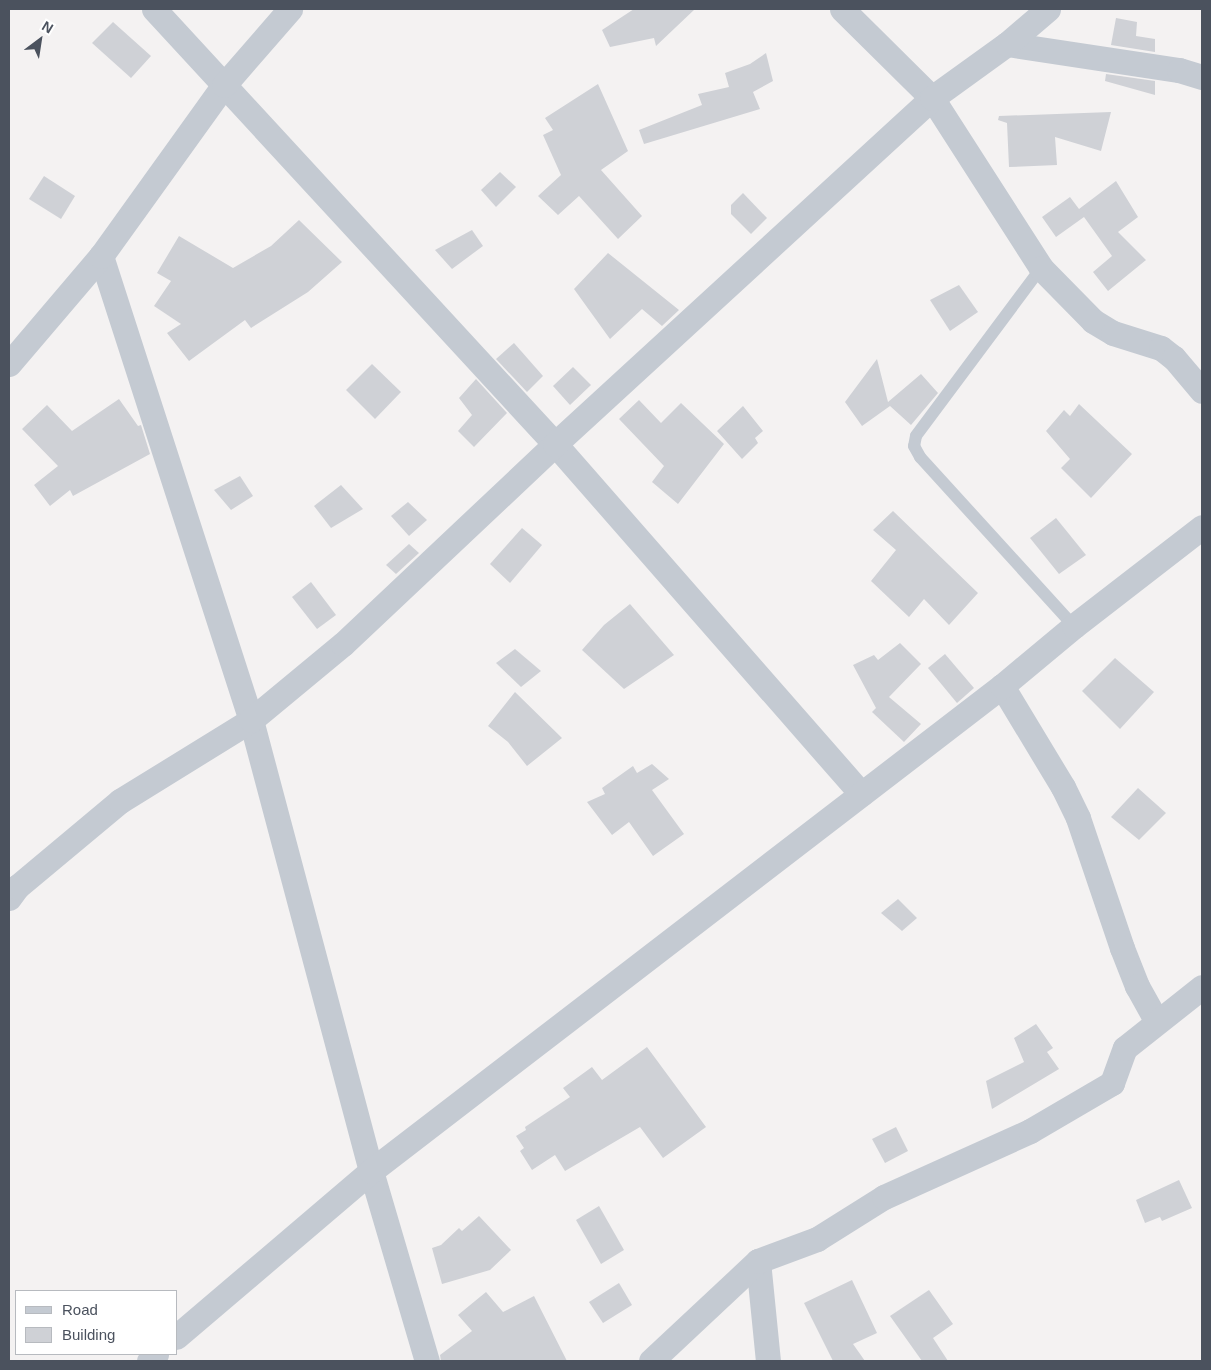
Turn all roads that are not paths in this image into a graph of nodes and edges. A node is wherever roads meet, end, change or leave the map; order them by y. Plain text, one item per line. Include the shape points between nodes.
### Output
1 (154, 9) edge
2 (290, 9) edge
3 (842, 9) edge
4 (1048, 9) edge
5 (1007, 44) junction
6 (1202, 77) edge
7 (224, 85) junction
8 (932, 98) junction
9 (101, 256) junction
10 (1041, 268) junction
11 (9, 364) edge
12 (1202, 391) edge
13 (555, 444) junction
14 (1202, 527) edge
15 (1074, 626) junction
16 (1002, 686) junction
17 (251, 720) junction
18 (861, 794) junction
19 (9, 898) edge
20 (1202, 987) edge
21 (1156, 1022) junction
22 (371, 1171) junction
23 (758, 1261) junction
24 (178, 1335) edge
25 (427, 1361) edge
26 (651, 1361) edge
27 (768, 1361) edge

1 - 7 street
2 - 7 street
3 - 8 street
4 - 5 street
5 - 6 street via 1180,70
5 - 8 street
7 - 9 street
7 - 13 street
8 - 10 street
8 - 13 street
9 - 11 street
9 - 17 street
10 - 12 street via 1093,321 1112,333 1161,348 1174,358
10 - 15 lane via 916,436 914,446 920,457
13 - 17 street via 343,644
13 - 18 street
14 - 15 street
15 - 16 street
16 - 18 street
16 - 21 street via 1078,818 1122,948
17 - 19 street via 120,801 17,887
17 - 22 street
18 - 22 street
20 - 21 street
21 - 23 street via 1124,1048 1112,1084 1030,1131 884,1197 817,1240
22 - 24 street
22 - 25 street
23 - 26 street
23 - 27 street

